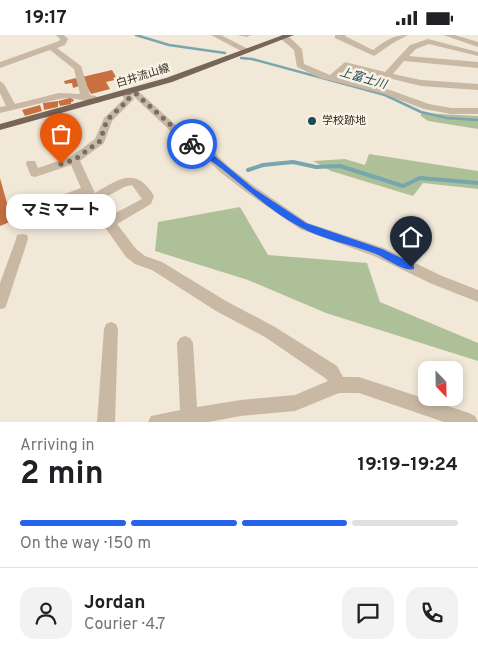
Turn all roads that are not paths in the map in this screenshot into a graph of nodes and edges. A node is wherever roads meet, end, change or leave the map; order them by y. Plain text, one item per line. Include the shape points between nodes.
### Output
1 (60, 35) edge
2 (215, 35) edge
3 (241, 35) edge
4 (247, 35) edge
5 (342, 35) edge
6 (404, 35) edge
7 (287, 36) edge
8 (450, 36) edge
9 (478, 45) edge
10 (51, 47) junction
11 (246, 50) junction
12 (478, 55) edge
13 (402, 58) junction
14 (0, 65) edge
15 (478, 65) edge
16 (388, 76) junction
17 (332, 78) junction
18 (0, 84) edge
19 (478, 87) edge
20 (130, 92) junction
21 (86, 97) junction
22 (95, 101) junction
23 (12, 108) junction
24 (0, 110) edge
25 (478, 111) edge
26 (0, 127) edge
27 (74, 160) junction
28 (31, 163) dead end
29 (90, 195) junction
30 (54, 202) dead end
31 (109, 223) junction
32 (22, 239) dead end
33 (478, 296) edge
34 (0, 303) edge
35 (111, 329) dead end
36 (185, 343) dead end
37 (339, 385) junction
38 (189, 416) junction
39 (106, 422) edge
40 (156, 422) edge
41 (469, 422) edge

1 - 10 street via 64,39 62,43
2 - 11 street
3 - 4 street
5 - 6 street via 338,36 374,54
7 - 11 main road, 白井流山線
7 - 17 street via 298,49 300,65
8 - 9 street
10 - 14 street
10 - 21 street via 78,68
11 - 20 main road, 白井流山線
12 - 13 street via 428,41 413,47
13 - 15 street
13 - 16 street
16 - 17 street via 344,65
16 - 19 street via 421,83
17 - 25 street via 435,109
18 - 23 street
20 - 22 main road, 白井流山線
20 - 27 street via 129,99 107,120 100,141
20 - 33 street via 250,189 304,225 379,252
21 - 22 street
21 - 23 street via 58,96
22 - 26 main road, 白井流山線
23 - 24 street
27 - 28 street via 34,173
27 - 29 street
29 - 30 street
29 - 31 street
29 - 31 street via 126,181 136,182 148,196 147,201
31 - 37 street via 140,260 270,332 331,372
32 - 34 street
35 - 39 street
36 - 38 street
37 - 38 street via 295,403
37 - 41 street via 359,385
38 - 40 street

